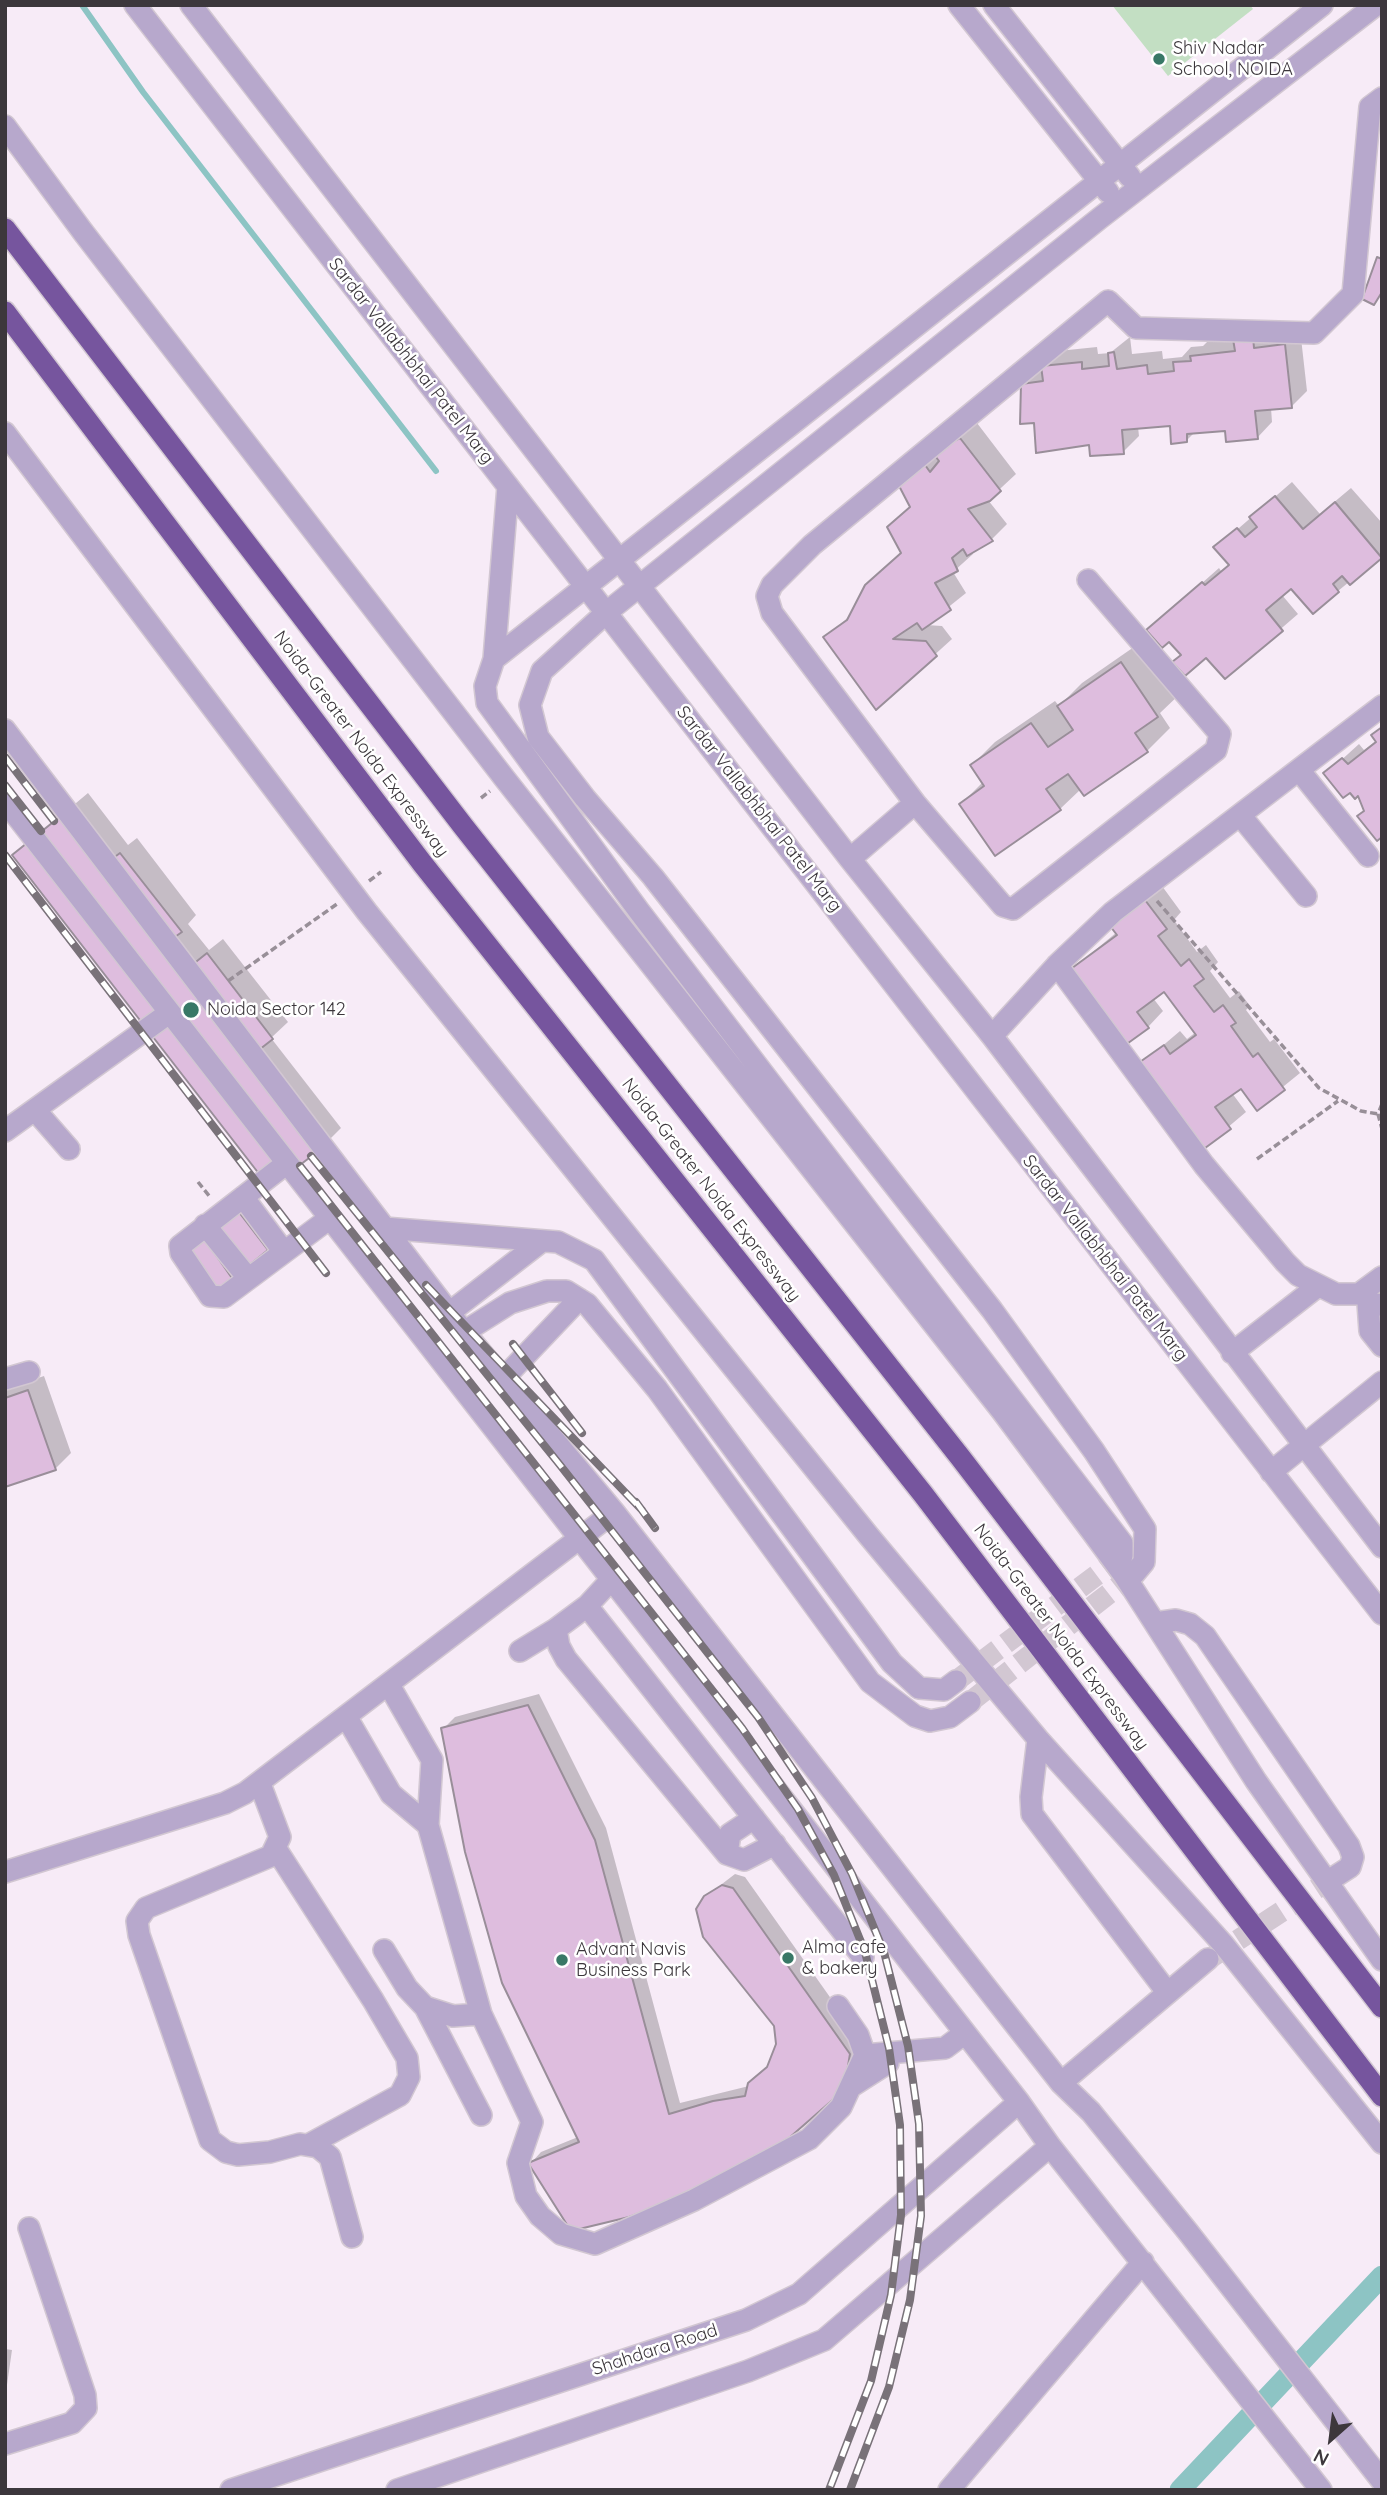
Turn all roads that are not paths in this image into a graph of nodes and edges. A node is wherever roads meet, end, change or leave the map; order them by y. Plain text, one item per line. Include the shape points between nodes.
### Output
1 (135, 5) edge
2 (191, 5) edge
3 (960, 5) edge
4 (994, 5) edge
5 (1322, 5) edge
6 (1377, 5) edge
7 (1382, 98) edge
8 (5, 126) edge
9 (1121, 165) junction
10 (1100, 182) junction
11 (1139, 188) junction
12 (1117, 205) junction
13 (5, 229) edge
14 (5, 312) edge
15 (5, 433) edge
16 (508, 486) junction
17 (621, 561) junction
18 (1087, 580) dead end
19 (641, 586) junction
20 (587, 587) junction
21 (607, 612) junction
22 (494, 659) junction
23 (1382, 706) edge
24 (5, 730) edge
25 (1299, 770) junction
26 (5, 801) edge
27 (915, 803) junction
28 (1240, 815) junction
29 (1368, 856) dead end
30 (850, 859) junction
31 (1306, 896) dead end
32 (1057, 965) junction
33 (169, 1013) junction
34 (992, 1037) junction
35 (35, 1110) junction
36 (5, 1131) edge
37 (69, 1149) dead end
38 (287, 1163) junction
39 (243, 1197) junction
40 (330, 1218) junction
41 (205, 1226) junction
42 (384, 1228) junction
43 (542, 1241) junction
44 (284, 1252) junction
45 (1382, 1277) edge
46 (248, 1278) junction
47 (1318, 1286) junction
48 (579, 1299) junction
49 (1370, 1300) edge
50 (449, 1313) junction
51 (464, 1332) junction
52 (1382, 1346) edge
53 (1232, 1353) junction
54 (29, 1372) dead end
55 (5, 1379) edge
56 (503, 1379) junction
57 (1382, 1382) edge
58 (1303, 1446) junction
59 (1270, 1472) junction
60 (614, 1512) junction
61 (578, 1539) junction
62 (1382, 1547) edge
63 (1122, 1556) dead end
64 (1134, 1574) tunnel mouth
65 (610, 1581) junction
66 (587, 1606) junction
67 (1382, 1614) edge
68 (1155, 1623) junction
69 (556, 1629) junction
70 (520, 1651) dead end
71 (956, 1681) tunnel mouth
72 (389, 1685) junction
73 (970, 1702) tunnel mouth
74 (347, 1718) junction
75 (1038, 1739) junction
76 (260, 1784) junction
77 (754, 1818) junction
78 (428, 1825) junction
79 (775, 1844) junction
80 (276, 1849) junction
81 (727, 1854) junction
82 (5, 1872) edge
83 (1336, 1876) tunnel mouth
84 (384, 1950) dead end
85 (863, 1957) dead end
86 (1208, 1959) tunnel mouth
87 (1382, 1960) edge
88 (1167, 1992) junction
89 (838, 2006) dead end
90 (1380, 2006) edge
91 (425, 2007) junction
92 (481, 2014) junction
93 (965, 2034) junction
94 (864, 2055) junction
95 (888, 2063) dead end
96 (1062, 2083) junction
97 (852, 2086) junction
98 (1382, 2096) edge
99 (1019, 2102) junction
100 (481, 2115) dead end
101 (1382, 2143) edge
102 (310, 2144) junction
103 (1050, 2146) junction
104 (29, 2228) dead end
105 (352, 2237) dead end
106 (1148, 2268) junction
107 (5, 2444) edge
108 (1378, 2475) edge
109 (231, 2490) edge
110 (397, 2490) edge
111 (949, 2490) edge
112 (1321, 2490) edge

1 - 16 street, Sardar Vallabhbhai Patel Marg
2 - 17 street
3 - 10 street
4 - 9 street
5 - 9 street
6 - 11 street
7 - 27 street via 1370,107 1353,295 1314,333 1136,328 1108,301 822,537 772,585 767,596 772,613
8 - 68 street via 505,779 1002,1411
9 - 10 street
9 - 11 street
10 - 12 street
10 - 17 street
11 - 12 street
12 - 19 street
13 - 90 highway, Noida-Greater Noida Expressway via 463,826 960,1457
14 - 98 highway, Noida-Greater Noida Expressway via 422,863 923,1494
15 - 75 street via 352,893
16 - 20 street, Sardar Vallabhbhai Patel Marg
16 - 22 street
17 - 19 street
17 - 20 street
18 - 27 street via 1220,734 1216,750 1013,909 1003,906
19 - 21 street
19 - 30 street
20 - 21 street, Sardar Vallabhbhai Patel Marg
20 - 22 street
21 - 59 street, Sardar Vallabhbhai Patel Marg
21 - 64 street via 542,671 530,705 538,737 992,1310 1094,1451 1145,1529 1144,1562
22 - 63 street via 485,686 487,703 639,911 1122,1543
23 - 25 street
24 - 42 street
25 - 28 street
25 - 29 street
26 - 33 street
27 - 30 street
28 - 31 street
28 - 32 street via 1113,912
30 - 34 street
32 - 34 street
32 - 47 street via 1204,1165 1285,1262
33 - 35 street
33 - 38 street
34 - 53 street
35 - 36 street
35 - 37 street
38 - 39 street
38 - 40 street
39 - 41 street
39 - 44 street
40 - 44 street
40 - 61 street
41 - 46 street
41 - 46 street via 183,1242 180,1250 211,1296 224,1297
42 - 43 street
42 - 50 street
43 - 50 street
43 - 71 street via 558,1242 594,1260 892,1663 919,1688 944,1690
44 - 46 street
45 - 49 street
47 - 49 street
47 - 53 street
48 - 51 street via 566,1291 547,1291 510,1303
48 - 56 street
48 - 73 street via 657,1389 870,1682 915,1716 930,1721 950,1717
49 - 52 street via 1370,1331
50 - 51 street
51 - 56 street
53 - 58 street
54 - 55 street
56 - 60 street
57 - 58 street
58 - 59 street
58 - 62 street
59 - 67 street, Sardar Vallabhbhai Patel Marg
60 - 61 street
60 - 96 street
61 - 65 street
61 - 72 street
65 - 66 street
65 - 93 street
66 - 69 street
66 - 77 street
68 - 83 street via 1176,1620 1205,1636 1349,1846 1350,1867
68 - 87 street via 1256,1781
69 - 70 street
69 - 81 street via 566,1659
72 - 74 street
72 - 78 street via 432,1759
74 - 76 street
74 - 78 street via 391,1794
75 - 88 street via 1032,1814
75 - 101 street via 1223,1944
76 - 80 street via 280,1837
76 - 82 street via 225,1803
77 - 79 street
77 - 81 street via 730,1834
78 - 92 street
79 - 81 street via 744,1860
79 - 85 street
80 - 102 street via 407,2058 409,2077 400,2095
80 - 102 street via 271,1856 146,1908 137,1921 210,2140 237,2155
84 - 91 street via 407,1988
86 - 88 street
88 - 96 street
89 - 94 street via 858,2035
91 - 92 street via 453,2016
91 - 100 street
92 - 97 street via 532,2122 518,2163 526,2196 561,2234 594,2244 694,2200 809,2138 841,2106
93 - 94 street via 945,2048
93 - 99 street
94 - 97 street
95 - 97 street
96 - 108 street via 1188,2232
99 - 103 street
99 - 109 street, Shahdara Road via 799,2294 756,2315
102 - 105 street via 330,2157
103 - 106 street
103 - 110 street via 824,2340 748,2371
104 - 107 street via 86,2408 72,2423
106 - 111 street
106 - 112 street

